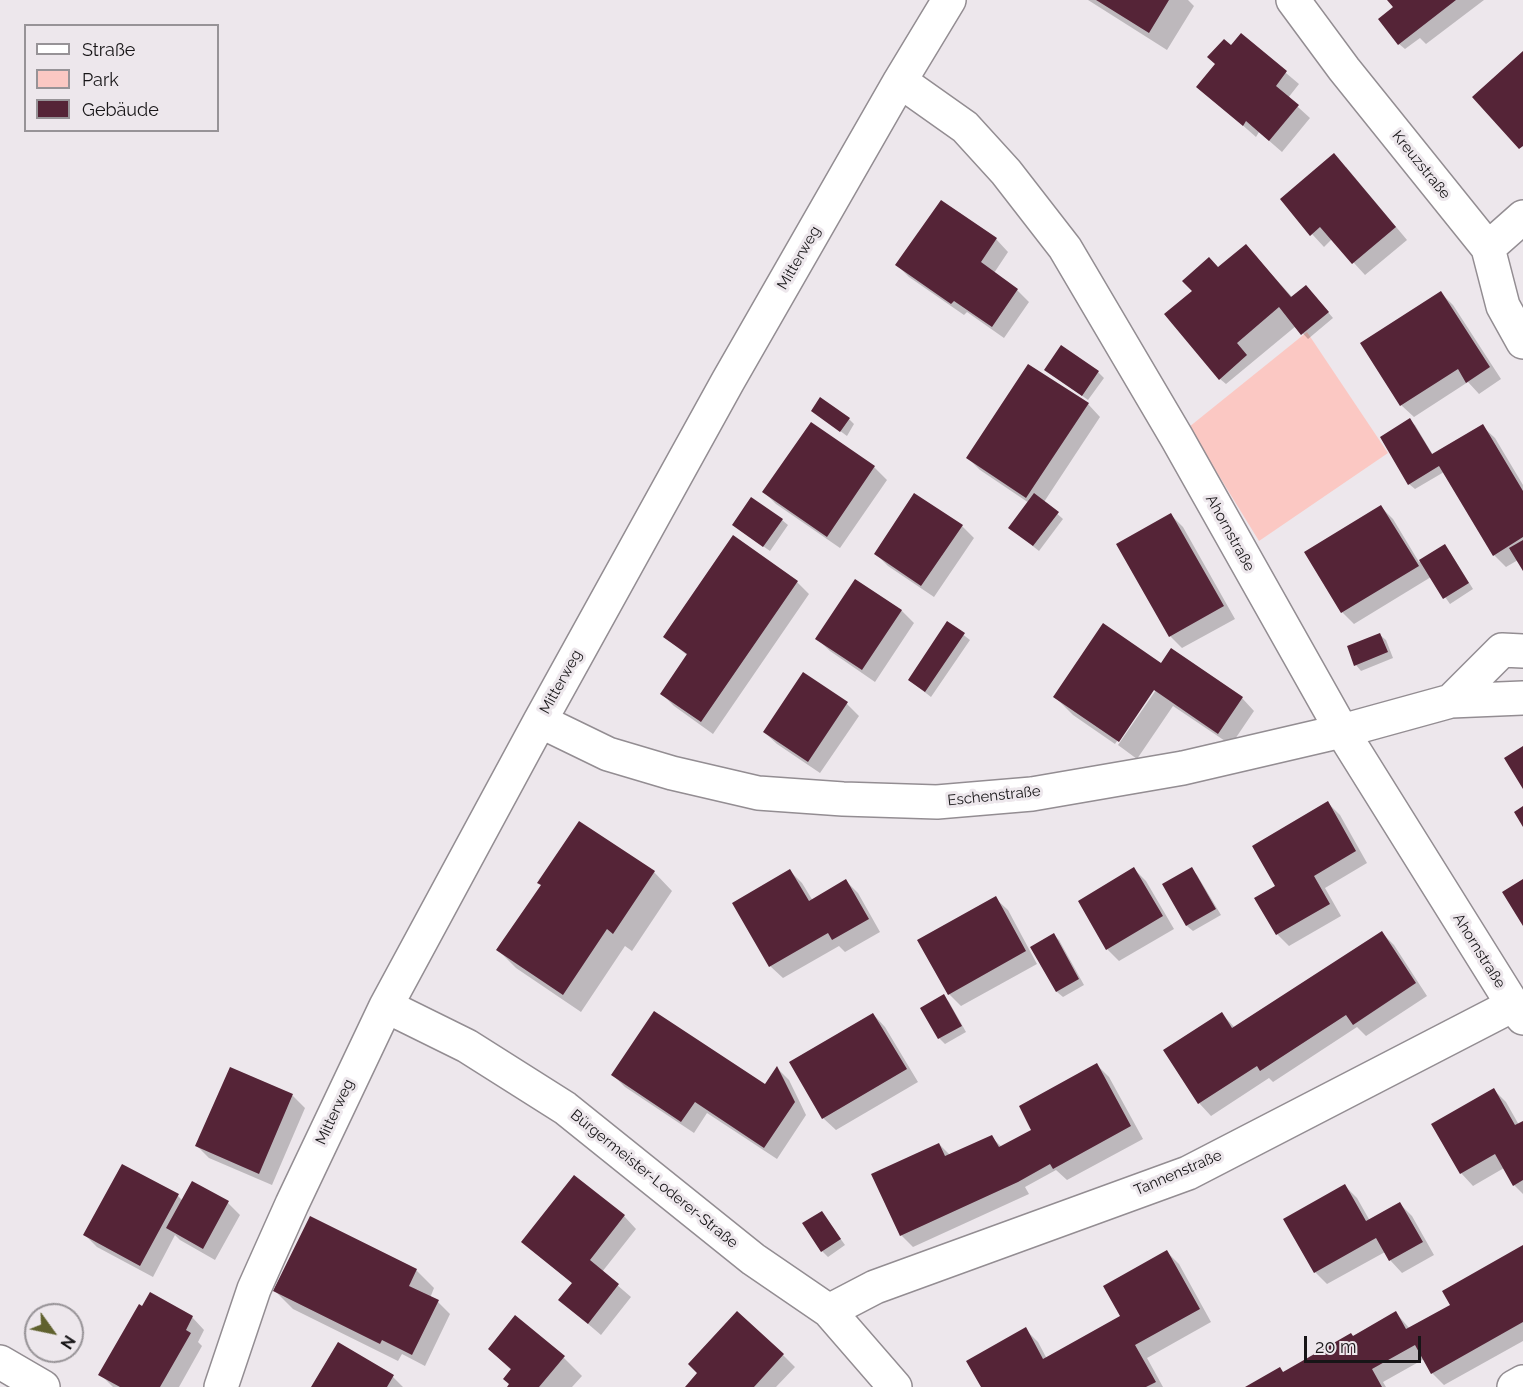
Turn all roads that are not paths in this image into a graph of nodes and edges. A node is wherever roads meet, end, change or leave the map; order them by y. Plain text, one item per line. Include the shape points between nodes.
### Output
1 (949, 0) edge
2 (1293, 0) edge
3 (900, 81) junction
4 (1523, 217) edge
5 (1488, 248) junction
6 (1523, 342) edge
7 (1523, 651) edge
8 (1523, 698) edge
9 (1451, 701) junction
10 (540, 721) junction
11 (1342, 731) junction
12 (386, 1006) junction
13 (1518, 1012) edge
14 (829, 1311) junction
15 (5, 1373) edge
16 (1523, 1382) edge
17 (43, 1387) edge
18 (222, 1387) edge
19 (895, 1387) edge
20 (1514, 1387) edge

1 - 3 street, Mitterweg
2 - 5 street, Kreuzstraße
3 - 10 street, Mitterweg
3 - 11 street, Ahornstraße via 965,127 1065,248
4 - 5 street
5 - 6 street, Kreuzstraße via 1503,306
7 - 9 street, Eschenstraße via 1502,650
8 - 9 street, Eschenstraße
9 - 11 street, Eschenstraße
10 - 11 street, Eschenstraße via 608,754 758,793 937,802 1032,794 1183,768
10 - 12 street, Mitterweg
11 - 13 street, Ahornstraße
12 - 14 street, Bürgermeister-Loderer-Straße via 467,1046 565,1108 753,1259
12 - 18 street, Mitterweg via 254,1289
13 - 14 street, Tannenstraße via 1188,1173 875,1287
14 - 19 street, Bürgermeister-Loderer-Straße
15 - 17 street
16 - 20 street

